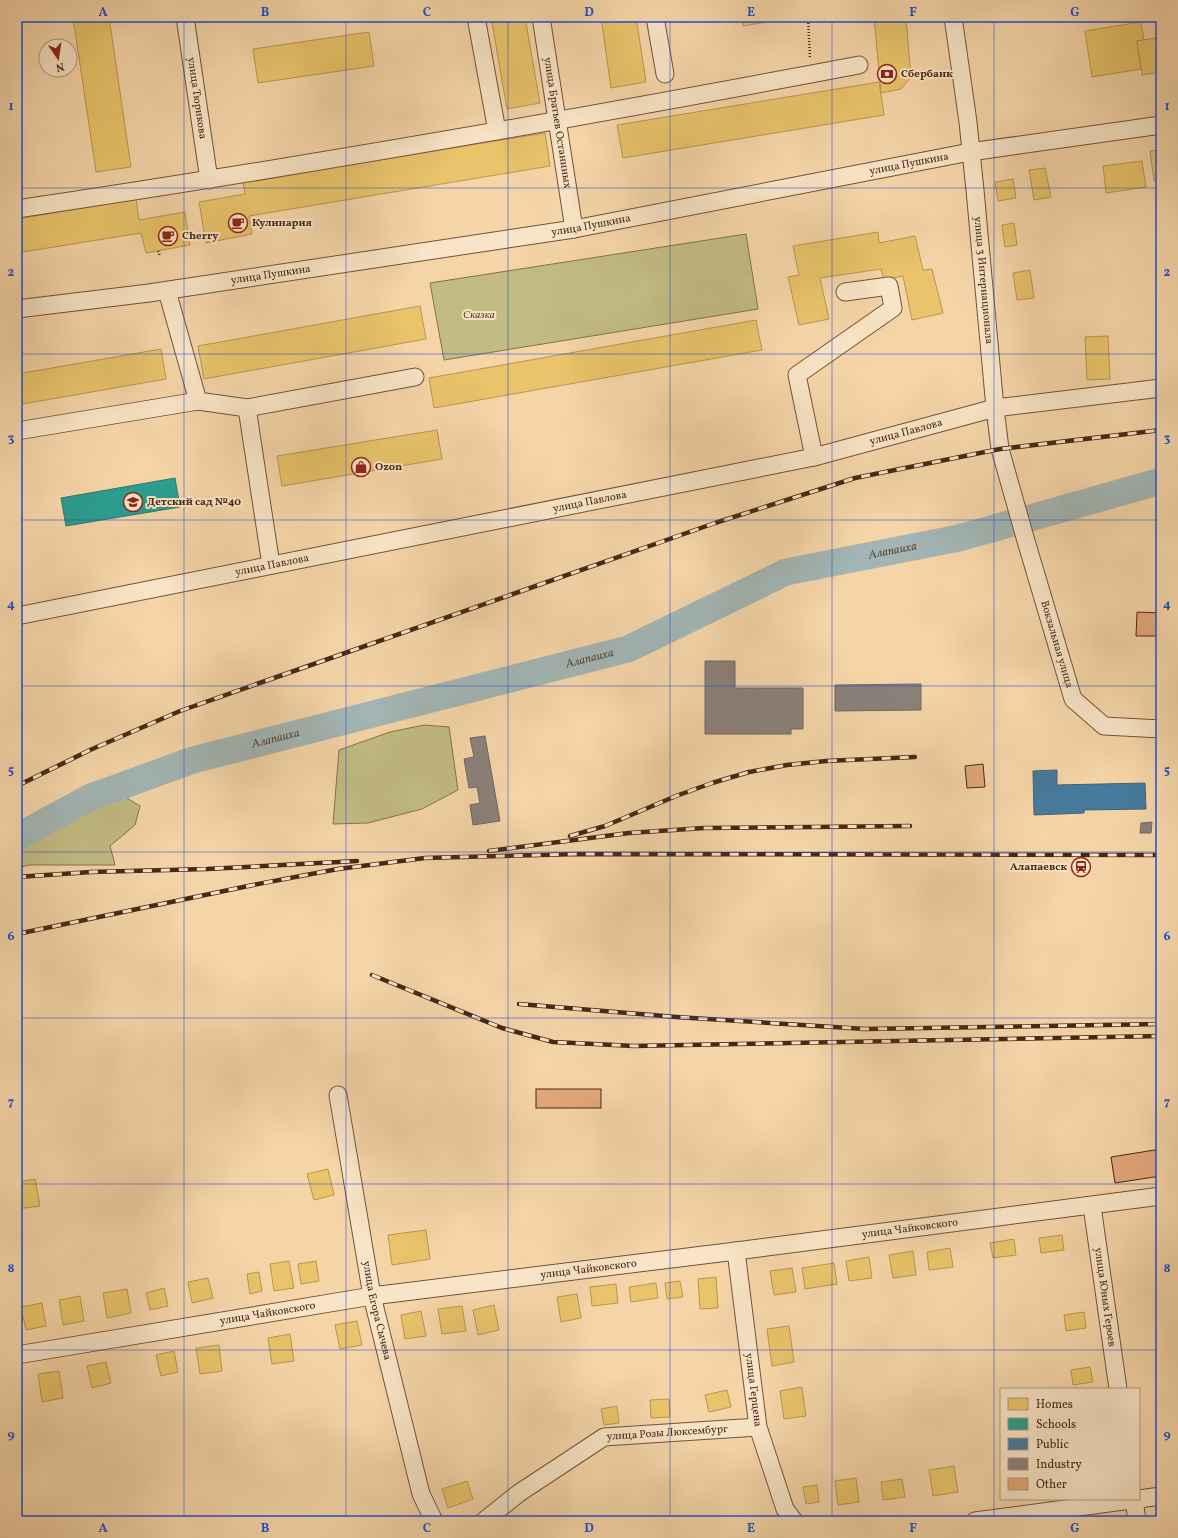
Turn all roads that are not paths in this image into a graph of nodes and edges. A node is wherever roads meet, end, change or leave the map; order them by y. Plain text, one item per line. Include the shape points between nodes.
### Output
1 (185, 17) edge
2 (476, 17) edge
3 (541, 17) edge
4 (655, 17) edge
5 (953, 17) edge
6 (859, 65) dead end
7 (665, 74) dead end
8 (558, 121) junction
9 (1161, 125) edge
10 (497, 131) junction
11 (970, 152) junction
12 (209, 180) junction
13 (17, 209) edge
14 (574, 229) junction
15 (167, 291) junction
16 (845, 292) dead end
17 (17, 309) edge
18 (415, 377) dead end
19 (1161, 388) edge
20 (198, 401) junction
21 (247, 408) junction
22 (995, 408) junction
23 (17, 431) edge
24 (814, 457) junction
25 (1026, 541) joint
26 (271, 565) junction
27 (17, 616) edge
28 (1161, 728) edge
29 (338, 1095) dead end
30 (1161, 1196) edge
31 (1092, 1206) junction
32 (736, 1252) junction
33 (372, 1296) junction
34 (17, 1355) edge
35 (1118, 1388) edge
36 (758, 1427) junction
37 (1161, 1496) edge
38 (1140, 1499) edge
39 (1134, 1500) edge
40 (434, 1521) edge
41 (484, 1521) edge
42 (794, 1521) edge
43 (975, 1521) edge
44 (1137, 1521) edge

1 - 12 street, улица Тюрикова
2 - 10 street
3 - 8 street, улица Братьев Останиных
4 - 7 street
5 - 11 street, улица 3 Интернационала
6 - 8 street
8 - 10 street
8 - 14 street, улица Братьев Останиных
9 - 11 street, улица Пушкина
10 - 12 street
11 - 14 street, улица Пушкина
11 - 22 street, улица 3 Интернационала
12 - 13 street
14 - 15 street, улица Пушкина
15 - 17 street, улица Пушкина
15 - 20 street
16 - 24 street via 889,286 892,308 797,375
18 - 21 street
19 - 22 street, улица Павлова
20 - 21 street
20 - 23 street
21 - 26 street
22 - 24 street, улица Павлова
22 - 25 street, улица 3 Интернационала via 1000,449
24 - 26 street, улица Павлова
25 - 28 street, Вокзальная улица via 1073,699 1104,726
26 - 27 street, улица Павлова
29 - 33 street, улица Егора Сычева
30 - 31 street, улица Чайковского
31 - 32 street, улица Чайковского
31 - 35 street, улица Юных Героев
32 - 33 street, улица Чайковского
32 - 36 street, улица Герцена
33 - 34 street, улица Чайковского
33 - 40 street, улица Егора Сычева via 421,1494
36 - 41 street, улица Розы Люксембург via 604,1437 519,1493
36 - 42 street, улица Герцена via 785,1509
37 - 38 street
39 - 43 street
39 - 44 street

